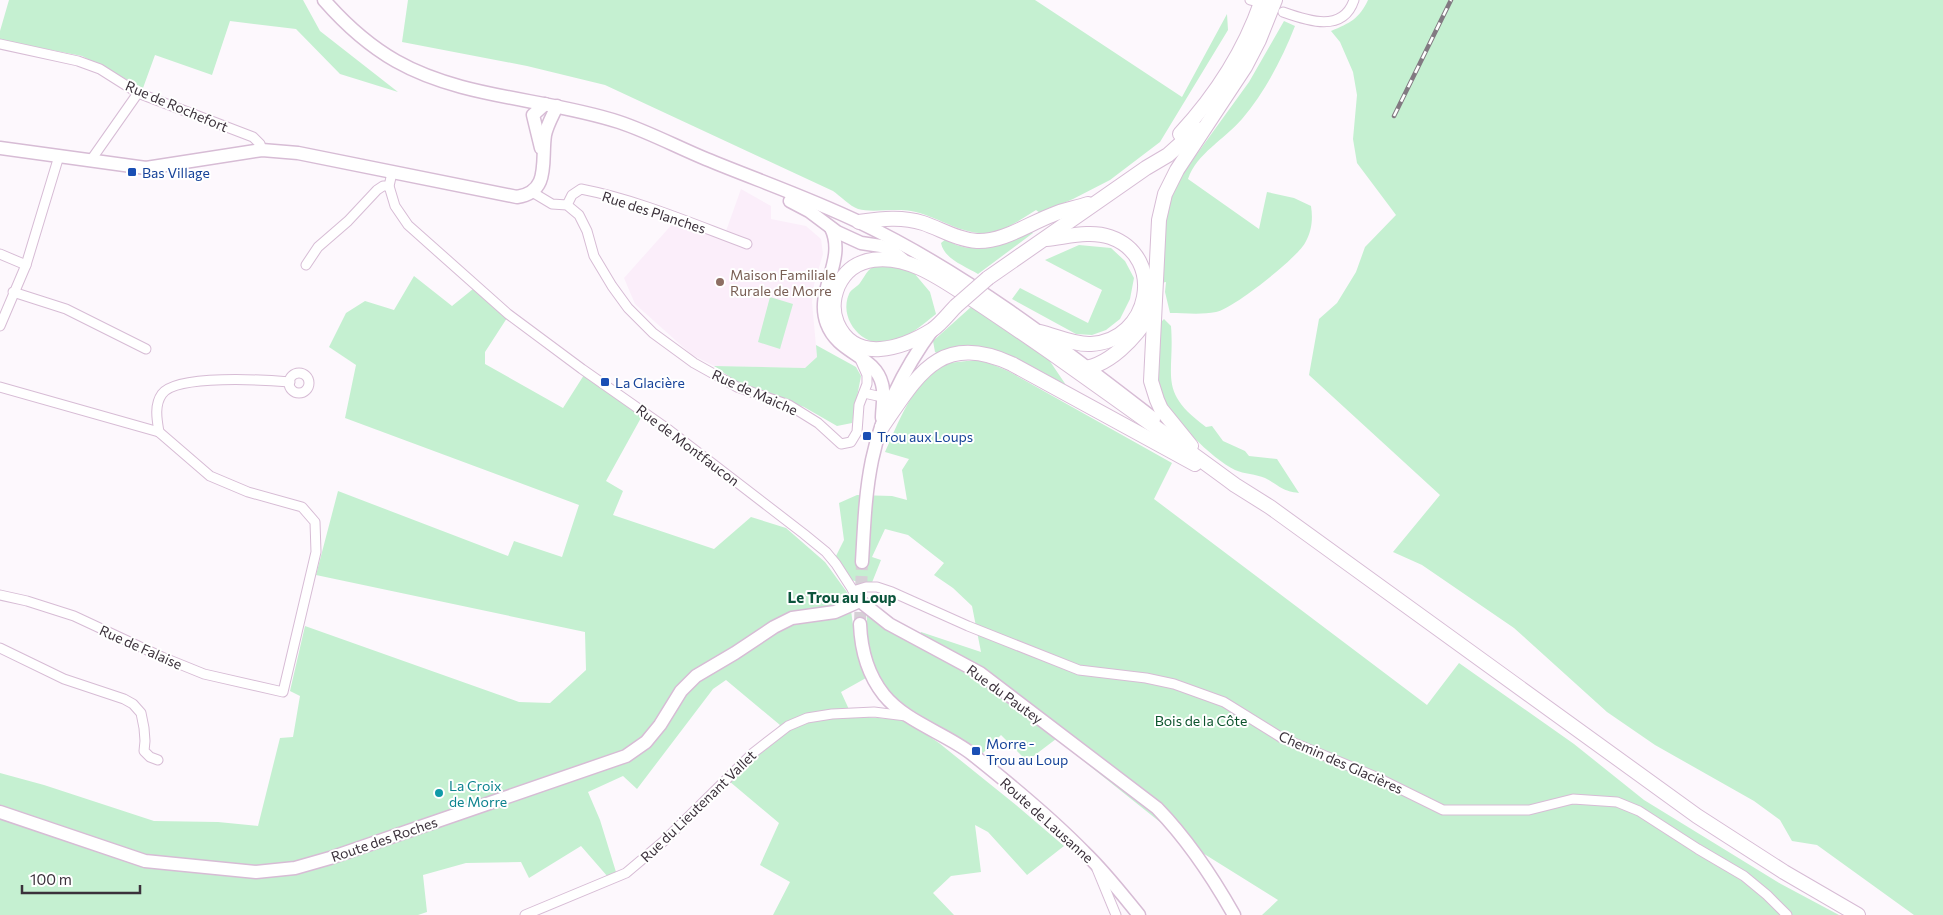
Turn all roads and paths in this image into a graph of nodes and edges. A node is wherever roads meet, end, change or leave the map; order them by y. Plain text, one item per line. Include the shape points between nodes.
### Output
1 (324, 0) edge
2 (1256, 0) edge
3 (1275, 0) edge
4 (1354, 0) edge
5 (1283, 12) dead end
6 (0, 44) edge
7 (138, 93) junction
8 (496, 94) junction
9 (551, 105) junction
10 (1220, 105) junction
11 (534, 115) junction
12 (0, 148) edge
13 (262, 150) junction
14 (543, 155) junction
15 (59, 156) junction
16 (705, 159) junction
17 (91, 160) junction
18 (1146, 168) junction
19 (391, 180) junction
20 (532, 192) junction
21 (1099, 202) junction
22 (567, 205) junction
23 (859, 222) junction
24 (831, 228) junction
25 (876, 231) junction
26 (851, 239) junction
27 (1043, 240) junction
28 (747, 244) dead end
29 (0, 254) edge
30 (836, 254) junction
31 (907, 263) junction
32 (26, 265) junction
33 (306, 265) dead end
34 (13, 292) junction
35 (1154, 310) junction
36 (0, 326) edge
37 (933, 330) junction
38 (1040, 332) junction
39 (146, 349) dead end
40 (859, 357) junction
41 (1082, 369) junction
42 (290, 382) dead end
43 (0, 386) edge
44 (864, 393) junction
45 (882, 397) junction
46 (882, 427) junction
47 (159, 432) junction
48 (1190, 445) junction
49 (1235, 484) junction
50 (1270, 506) junction
51 (862, 562) tunnel mouth
52 (0, 595) edge
53 (857, 596) junction
54 (860, 624) tunnel mouth
55 (0, 648) edge
56 (885, 695) junction
57 (874, 712) junction
58 (910, 716) junction
59 (158, 760) dead end
60 (0, 812) edge
61 (1095, 862) junction
62 (525, 915) edge
63 (1116, 915) edge
64 (1139, 915) edge
65 (1234, 915) edge
66 (1787, 915) edge
67 (1858, 915) edge

1 - 8 street via 347,25 398,62 455,85
2 - 18 main road via 1242,49 1218,87 1189,125
3 - 10 main road via 1252,54
4 - 5 street via 1346,14 1330,22 1310,22
6 - 7 street, Rue de Rochefort via 78,60 100,69
7 - 13 street, Rue de Rochefort via 254,137
7 - 17 street
8 - 9 street
8 - 11 street
9 - 11 street
9 - 14 street
9 - 16 street via 628,125
10 - 18 main road via 1178,147
10 - 35 main road via 1165,194 1159,220
11 - 14 street
12 - 15 street
13 - 17 street via 146,168
13 - 19 street via 298,153
14 - 20 street via 541,180
15 - 17 street
15 - 32 street
16 - 23 street
16 - 24 street via 809,210
18 - 21 main road
19 - 20 street via 508,196 522,197
19 - 33 street via 318,248
19 - 53 street, Rue de Montfaucon via 395,206 408,225 508,314 669,430 826,552
20 - 22 street via 552,204
21 - 23 main road via 1054,214 999,238 985,240 963,239 906,219
21 - 27 main road
22 - 28 street, Rue des Planches via 572,195 581,189 676,217
22 - 44 street, Rue de Maiche via 579,215 594,256 628,308 653,333 694,363 738,387 789,405 818,423 841,444 856,436
23 - 25 street
24 - 26 street
24 - 30 street
25 - 26 street via 866,230
25 - 38 street via 947,271
26 - 30 street
26 - 31 street via 891,250
27 - 37 main road, bridge via 988,278
27 - 38 main road via 1097,234 1110,236 1135,256 1141,266 1145,295 1130,327 1110,340 1087,344
29 - 32 street
30 - 40 street via 824,294 826,324 836,340
31 - 37 main road via 872,259 849,270 834,298 836,322 847,338 874,350 893,348
31 - 41 main road via 946,282
32 - 34 street
34 - 36 street
34 - 39 street via 66,309
35 - 41 main road via 1129,342 1109,357
35 - 48 main road via 1151,362 1154,391 1161,409
37 - 46 street via 904,376
38 - 41 street
40 - 44 street, Rue de Maiche via 866,376
40 - 45 street via 876,370 882,384
41 - 48 street
41 - 49 main road
42 - 47 street via 230,379 170,387 161,394 156,414
43 - 47 street
44 - 45 street
45 - 46 street
46 - 49 main road via 914,380 927,367 951,356 979,353 1012,364 1168,451
46 - 51 street via 872,460
47 - 52 street, Rue de Falaise via 210,476 248,492 302,507 315,522 316,552 284,692 204,674 74,616
48 - 50 main road
49 - 50 main road
50 - 67 main road via 1697,816 1776,868
53 - 60 street, Route des Roches via 834,612 792,618 696,676 681,691 646,742 626,756 295,868 256,872 145,861
53 - 65 street, Rue du Pautey via 889,624 980,673 1157,808 1201,860
53 - 66 street, Chemin des Glacières via 866,587 892,592 1079,670 1174,684 1224,702 1282,738 1376,776 1443,810 1529,810 1573,799 1617,802 1639,811 1744,876
54 - 56 street, Route de Lausanne via 868,668
55 - 59 street via 64,679 133,704 141,713 146,741 144,751
56 - 57 street via 883,704
56 - 58 street, Route de Lausanne
57 - 58 street, Rue du Lieutenant Vallet
57 - 62 street, Rue du Lieutenant Vallet via 817,715 788,726 752,753 664,841 626,874
58 - 61 street, Route de Lausanne via 972,754 1059,827
61 - 63 street
61 - 64 street, Route de Lausanne

